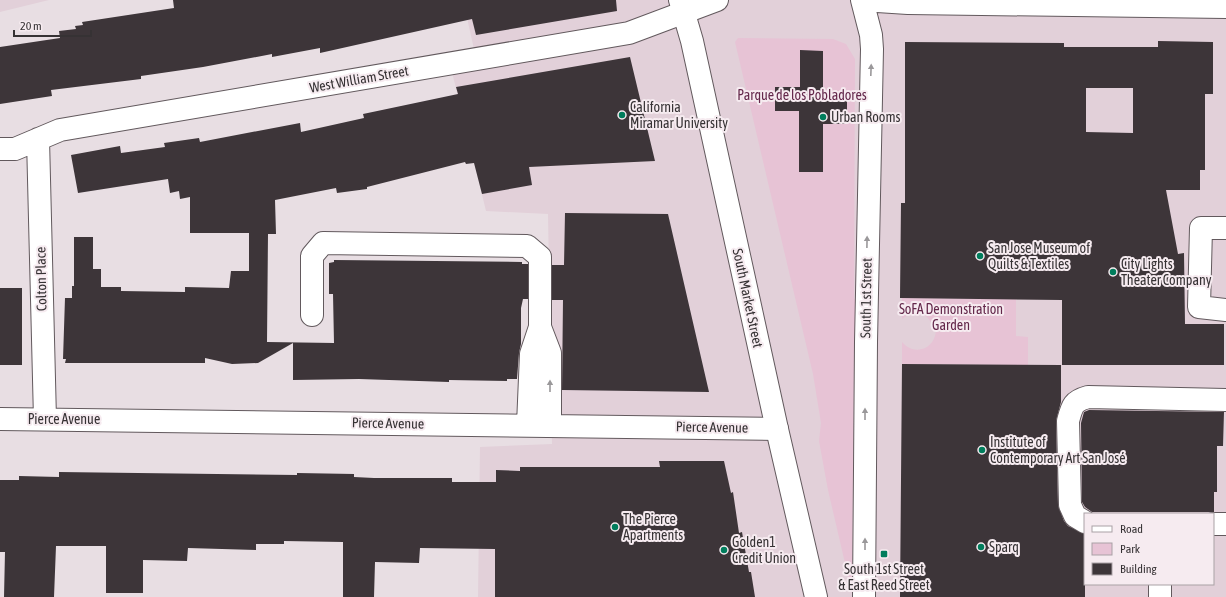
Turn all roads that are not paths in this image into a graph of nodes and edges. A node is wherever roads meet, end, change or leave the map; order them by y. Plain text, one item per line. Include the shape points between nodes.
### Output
1 (717, 0) edge
2 (862, 0) edge
3 (681, 6) edge
4 (1226, 7) edge
5 (38, 139) junction
6 (0, 149) edge
7 (1226, 228) edge
8 (1226, 310) edge
9 (312, 315) dead end
10 (540, 327) junction
11 (1226, 400) edge
12 (0, 419) edge
13 (45, 419) junction
14 (528, 425) junction
15 (550, 425) junction
16 (777, 429) junction
17 (1084, 521) edge
18 (1214, 524) edge
19 (1226, 524) edge
20 (1160, 585) edge
21 (816, 596) edge
22 (864, 597) edge
23 (1160, 597) edge

1 - 3 street, West William Street
2 - 4 street via 908,3
22 -> 2 street, South 1st Street via 872,49
3 - 5 street, West William Street via 629,33 68,129
3 - 16 street, South Market Street via 692,41
5 - 6 street, West William Street via 15,148
5 - 13 street, Colton Place
7 - 8 street via 1201,228 1199,307
9 - 10 street via 312,256 323,243 527,246 540,257
10 - 14 street via 531,354
15 -> 10 street via 550,353
11 - 17 street via 1088,396 1077,400 1068,421 1070,505 1075,516
12 - 13 street, Pierce Avenue
13 - 14 street, Pierce Avenue
14 - 15 street, Pierce Avenue
15 - 16 street, Pierce Avenue
16 - 21 street, South Market Street
18 - 19 street
20 - 23 street

